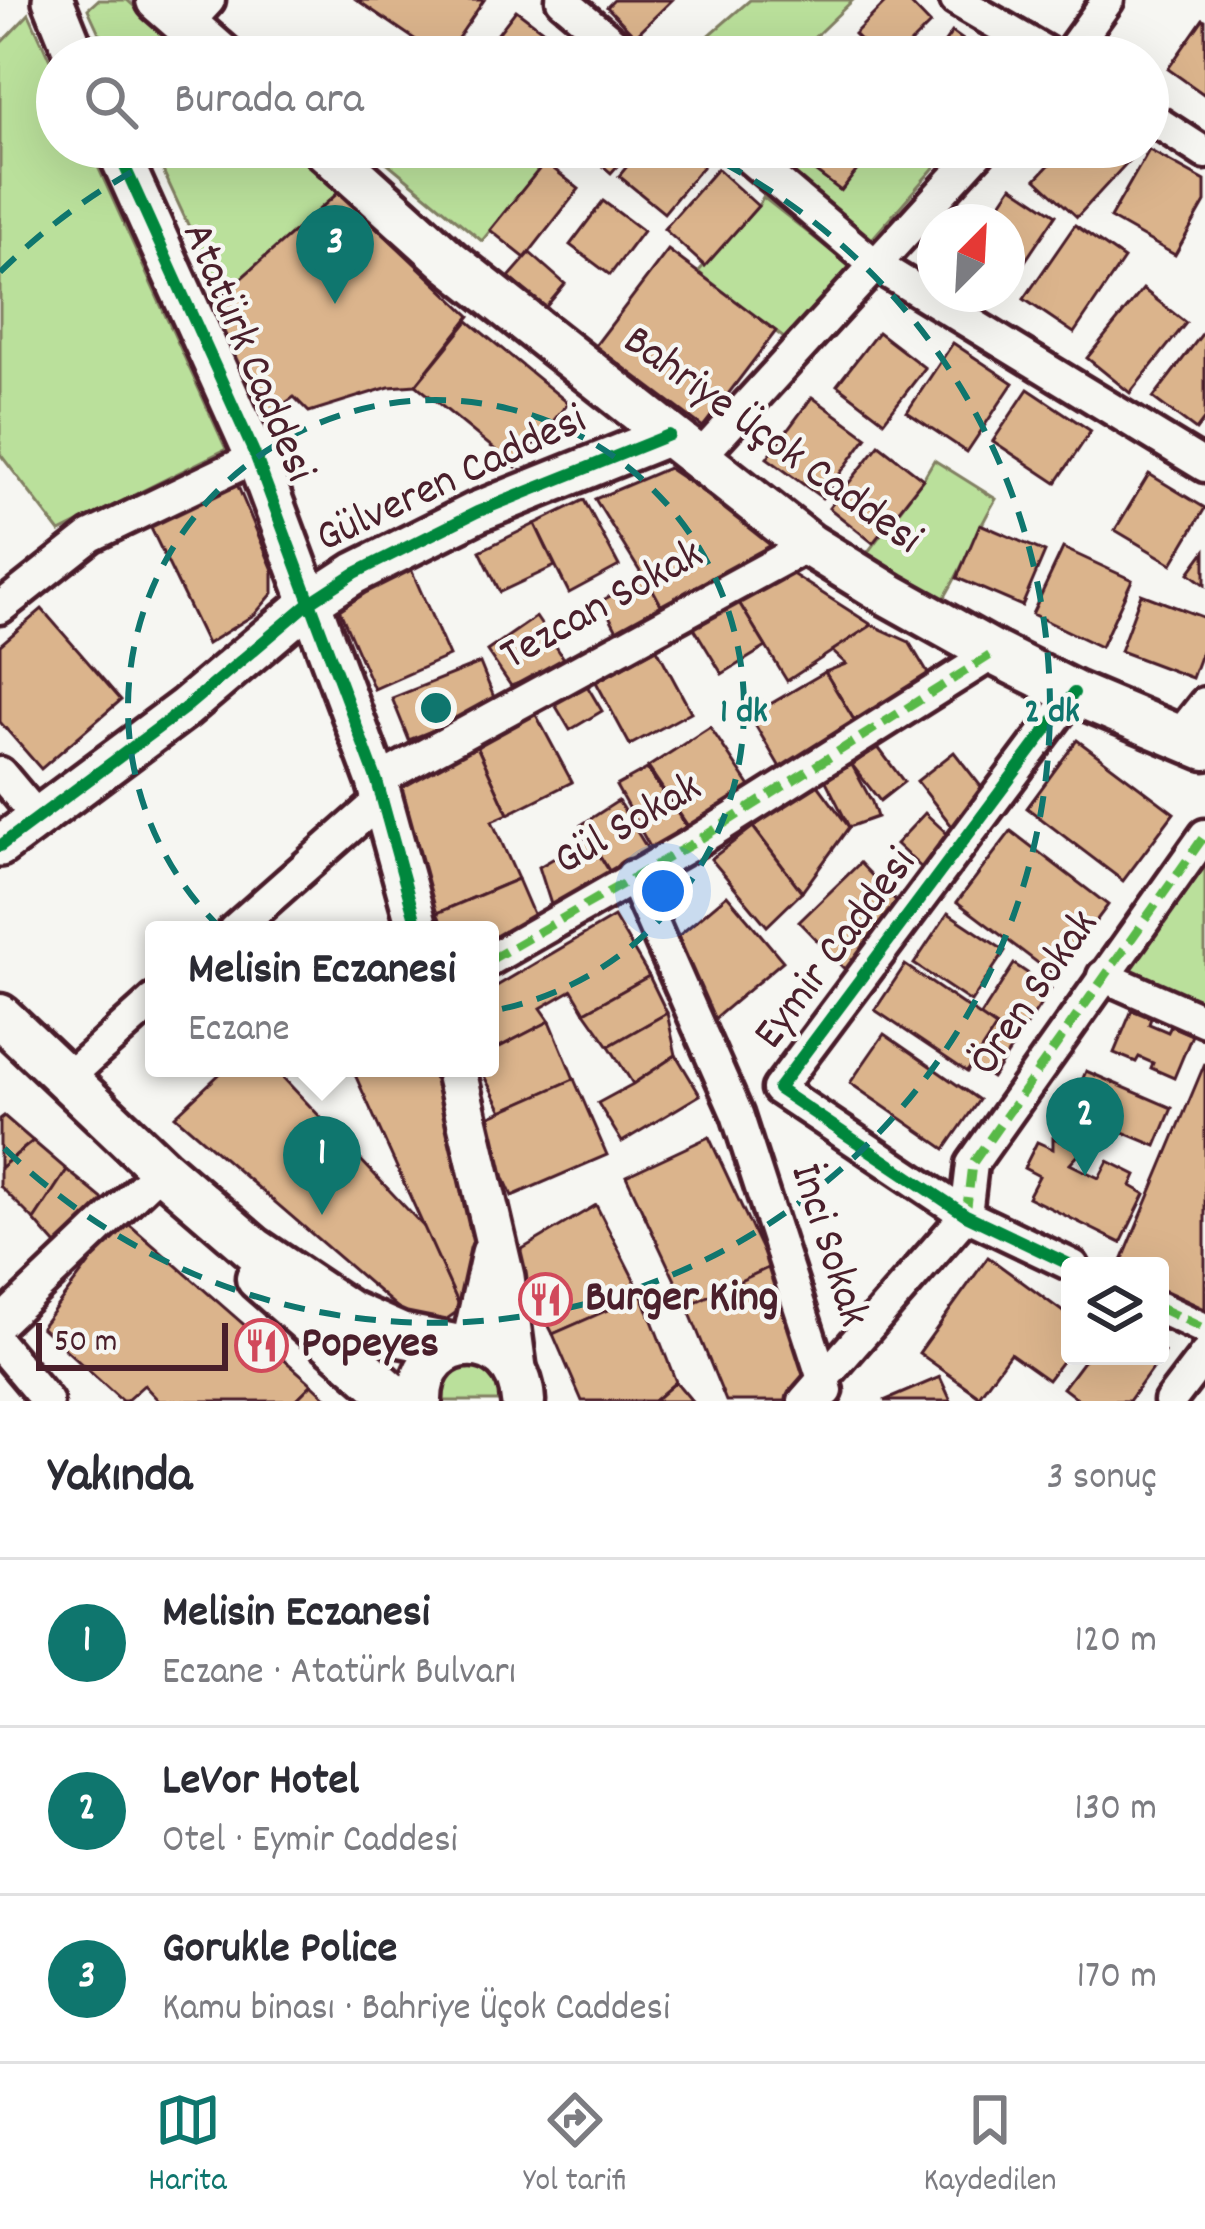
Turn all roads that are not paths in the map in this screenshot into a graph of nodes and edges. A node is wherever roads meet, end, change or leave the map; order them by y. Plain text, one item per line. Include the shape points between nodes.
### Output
1 (53, 0) edge
2 (562, 0) edge
3 (956, 0) edge
4 (1108, 0) edge
5 (176, 5) edge
6 (68, 36) edge
7 (204, 36) edge
8 (605, 36) edge
9 (1018, 36) edge
10 (1081, 36) edge
11 (1169, 130) edge
12 (1205, 153) edge
13 (125, 168) edge
14 (346, 168) edge
15 (761, 168) edge
16 (963, 168) edge
17 (874, 264) junction
18 (683, 447) junction
19 (256, 458) junction
20 (1205, 466) edge
21 (809, 545) junction
22 (309, 603) junction
23 (0, 608) edge
24 (994, 653) junction
25 (1074, 693) junction
26 (1205, 703) edge
27 (1192, 742) edge
28 (0, 773) edge
29 (379, 790) junction
30 (37, 817) junction
31 (1205, 835) edge
32 (0, 846) edge
33 (632, 876) junction
34 (243, 921) edge
35 (415, 921) edge
36 (499, 955) edge
37 (1103, 976) junction
38 (145, 1008) edge
39 (0, 1016) edge
40 (1205, 1021) edge
41 (0, 1043) edge
42 (456, 1077) edge
43 (66, 1078) junction
44 (778, 1089) junction
45 (736, 1114) junction
46 (148, 1182) junction
47 (965, 1215) junction
48 (495, 1236) junction
49 (1061, 1260) edge
50 (1169, 1312) edge
51 (0, 1323) edge
52 (1205, 1329) edge
53 (0, 1345) edge
54 (464, 1345) junction
55 (1205, 1355) edge
56 (384, 1388) edge
57 (523, 1389) edge
58 (819, 1394) edge
59 (47, 1401) edge
60 (420, 1401) edge
61 (1170, 1401) edge

1 - 6 street
2 - 8 street
3 - 9 street
4 - 10 street
5 - 7 main road
11 - 12 street
13 - 19 street, Atatürk Caddesi
14 - 18 main road, Bahriye Üçok Caddesi via 449,261
15 - 17 street
16 - 17 street, Gülveren Caddesi
17 - 18 street, Gülveren Caddesi
17 - 20 street
18 - 21 main road, Bahriye Üçok Caddesi
18 - 22 street, Gülveren Caddesi via 477,512
19 - 22 street, Atatürk Caddesi
19 - 23 street via 91,536
21 - 24 main road, Bahriye Üçok Caddesi
21 - 29 street, Tezcan Sokak
22 - 29 street, Atatürk Caddesi
22 - 30 street, Gülveren Caddesi
24 - 25 main road, Bahriye Üçok Caddesi
24 - 33 street, Gül Sokak
25 - 27 main road, Bahriye Üçok Caddesi
25 - 44 street, Eymir Caddesi
26 - 27 street
28 - 30 street
29 - 34 street, Tezcan Sokak
29 - 35 street, Atatürk Caddesi
30 - 32 street, Gülveren Caddesi
31 - 37 street, Ören Sokak
33 - 36 street, Gül Sokak
33 - 45 street, İnci Sokak
37 - 40 street
37 - 47 street, Ören Sokak via 972,1164
38 - 43 street
39 - 43 main road
41 - 46 main road
42 - 48 street
43 - 54 main road via 254,1249 348,1312 400,1335
44 - 45 street, Eymir Caddesi
44 - 47 street, Eymir Caddesi
45 - 58 street, İnci Sokak
46 - 51 street
46 - 56 main road
47 - 49 street, Eymir Caddesi
47 - 58 street
48 - 54 street
48 - 57 street
50 - 52 street
53 - 59 street
54 - 57 main road via 504,1355
54 - 60 main road via 429,1365
55 - 61 street

